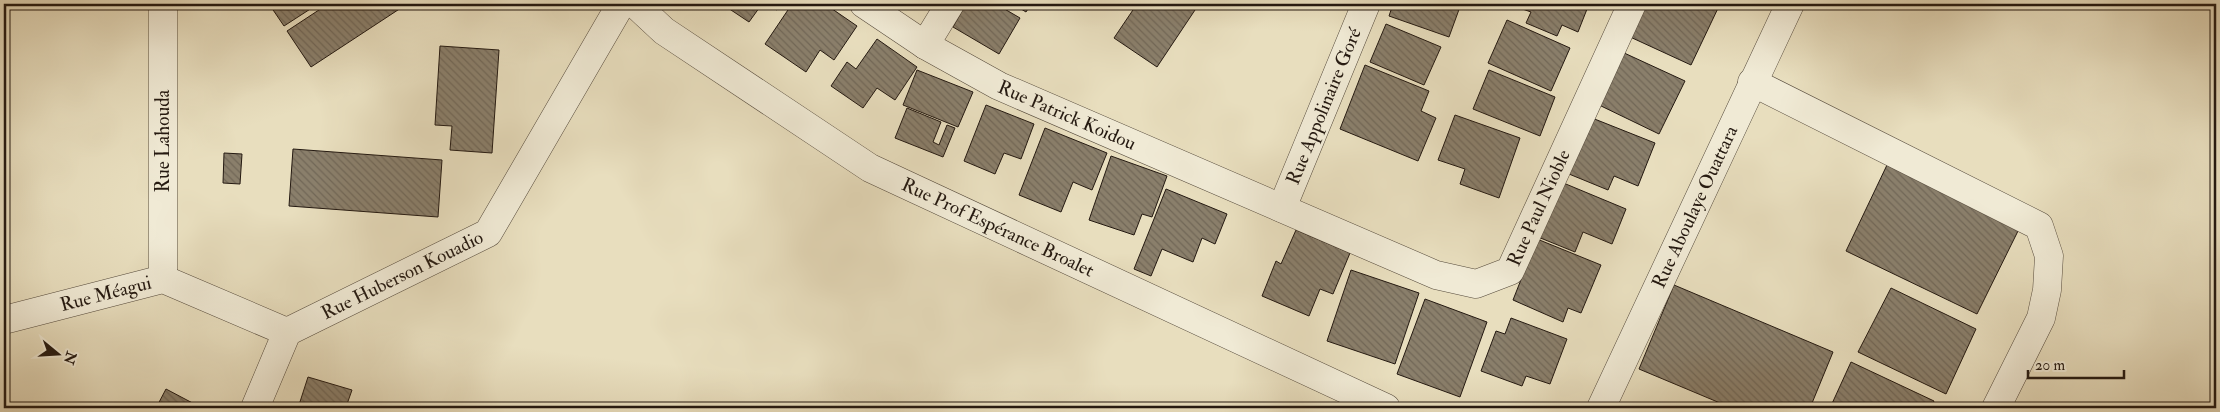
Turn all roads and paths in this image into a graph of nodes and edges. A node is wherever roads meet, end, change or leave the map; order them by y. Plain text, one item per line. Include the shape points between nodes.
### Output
1 (163, 4) edge
2 (621, 4) edge
3 (635, 4) edge
4 (864, 4) edge
5 (950, 4) edge
6 (1366, 4) edge
7 (1632, 4) edge
8 (1790, 4) edge
9 (925, 45) junction
10 (1752, 82) junction
11 (1282, 208) junction
12 (163, 279) junction
13 (4, 320) edge
14 (287, 332) junction
15 (255, 408) edge
16 (1386, 408) edge
17 (1601, 408) edge
18 (1996, 408) edge

1 - 12 street, Rue Lahouda
2 - 14 street, Rue Huberson Kouadio via 488,233
3 - 16 street, Rue Prof Espérance Broalet via 664,31 870,168
4 - 9 street, Rue Patrick Koidou
5 - 9 street
6 - 11 street, Rue Appolinaire Goré
7 - 11 street, Rue Paul Nioble via 1510,271 1476,284 1436,275
8 - 10 street, Rue Aboulaye Ouattara
9 - 11 street, Rue Patrick Koidou via 999,86
10 - 17 street, Rue Aboulaye Ouattara
10 - 18 street via 2039,226 2048,256 2041,318
12 - 13 street, Rue Méagui
12 - 14 street, Rue Méagui
14 - 15 street

